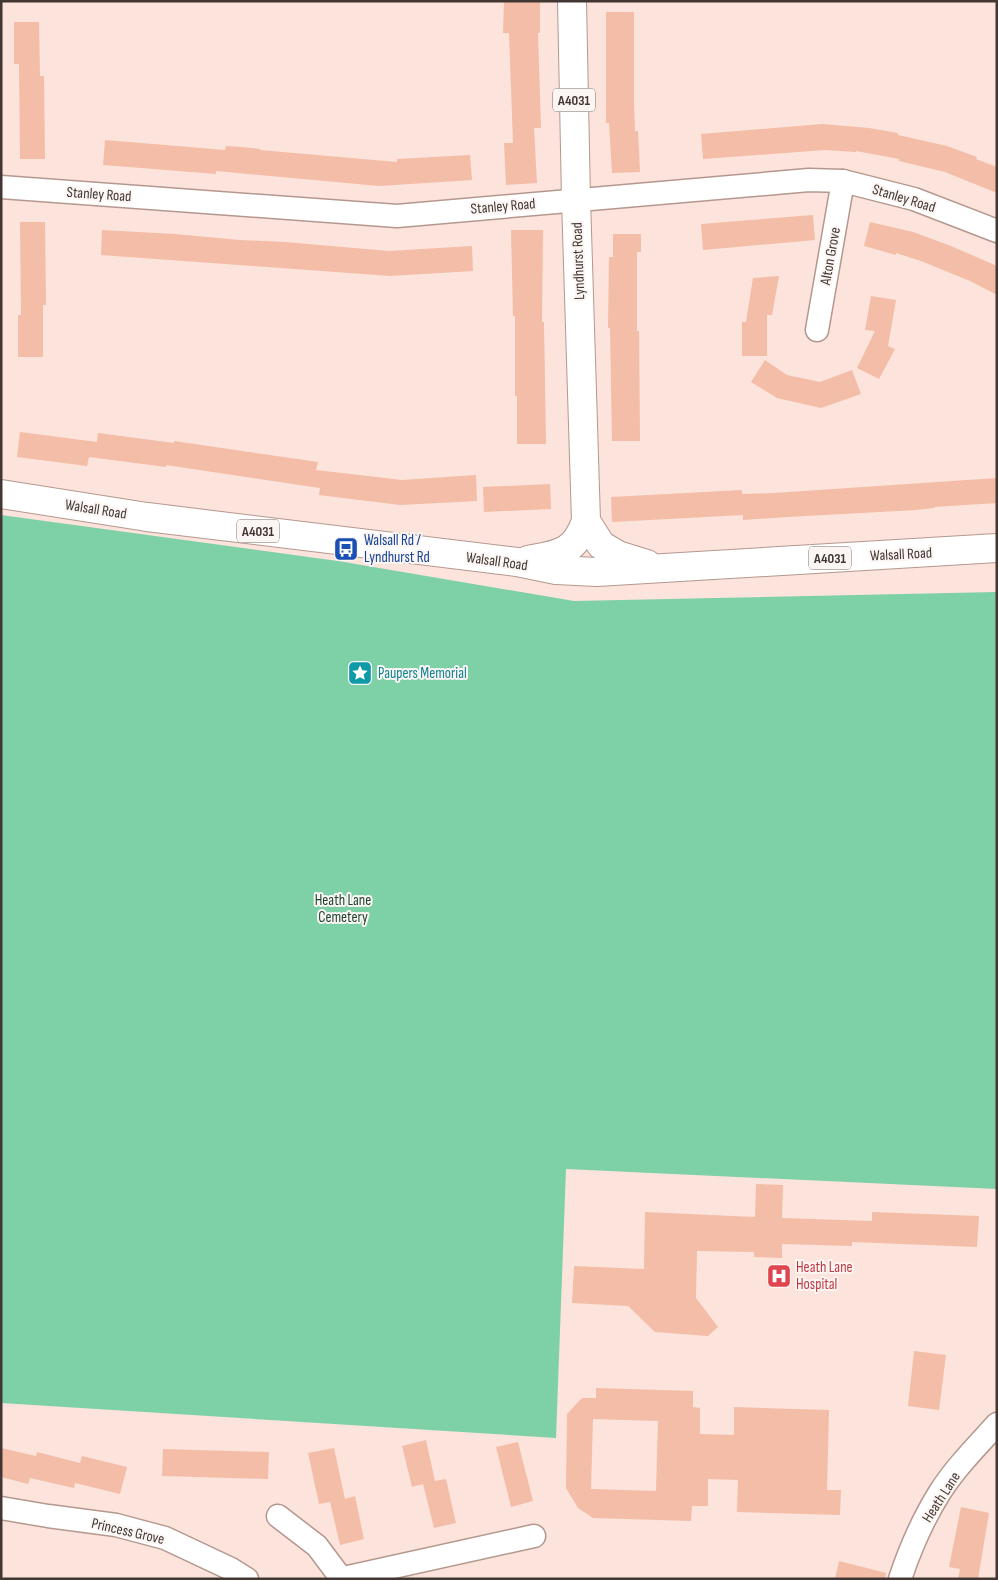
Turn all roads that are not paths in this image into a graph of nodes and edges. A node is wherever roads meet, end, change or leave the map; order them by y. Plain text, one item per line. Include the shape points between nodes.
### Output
1 (572, 1) edge
2 (843, 181) junction
3 (1, 187) edge
4 (576, 200) junction
5 (997, 231) edge
6 (817, 330) dead end
7 (1, 494) edge
8 (586, 521) junction
9 (997, 548) edge
10 (516, 562) junction
11 (663, 569) junction
12 (997, 1424) edge
13 (1, 1508) edge
14 (278, 1516) dead end
15 (534, 1536) dead end
16 (340, 1578) edge
17 (247, 1579) edge
18 (900, 1579) edge

1 - 4 main road, Lyndhurst Road / A4031
2 - 4 street, Stanley Road via 810,180
2 - 5 street, Stanley Road via 914,199
2 - 6 street, Alton Grove
3 - 4 street, Stanley Road via 397,216
4 - 8 main road, Lyndhurst Road / A4031
7 - 10 main road, Walsall Road / A4031 via 147,517
8 - 10 main road, Lyndhurst Road / A4031 via 576,543 561,553
8 - 11 main road, A4031 via 601,545 618,555
9 - 11 main road, Walsall Road / A4031
10 - 11 main road, Walsall Road / A4031 via 556,570 597,572
12 - 18 street, Heath Lane via 941,1492 916,1537
13 - 17 street, Princess Grove via 116,1525 165,1538
14 - 16 street via 317,1546
15 - 16 street

